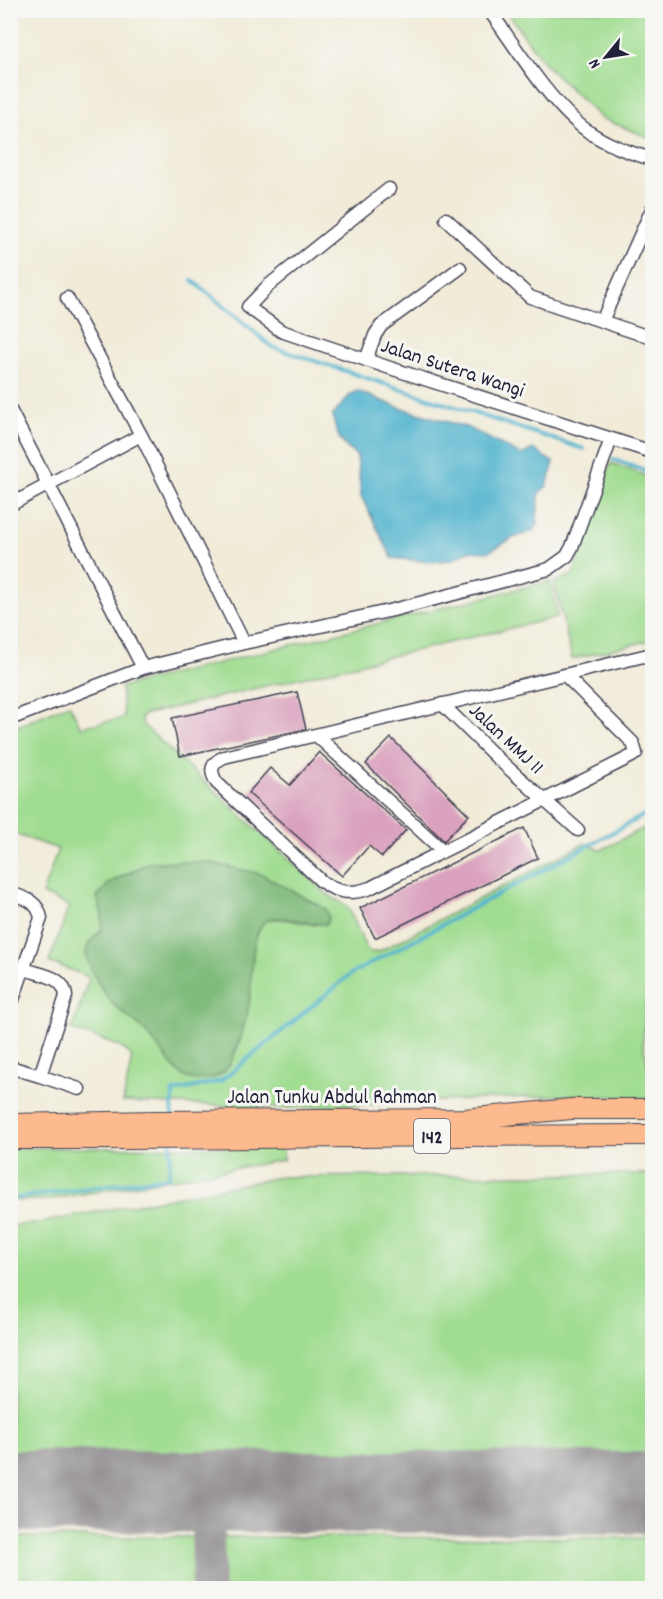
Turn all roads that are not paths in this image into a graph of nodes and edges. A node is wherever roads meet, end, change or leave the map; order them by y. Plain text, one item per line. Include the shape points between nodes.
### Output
1 (489, 10) edge
2 (652, 159) edge
3 (389, 189) dead end
4 (652, 209) edge
5 (446, 219) dead end
6 (460, 268) dead end
7 (67, 298) dead end
8 (602, 321) junction
9 (652, 338) edge
10 (366, 360) junction
11 (10, 410) edge
12 (141, 435) junction
13 (611, 439) junction
14 (652, 452) edge
15 (49, 483) junction
16 (10, 505) edge
17 (244, 643) junction
18 (652, 654) edge
19 (143, 669) junction
20 (565, 675) junction
21 (442, 704) junction
22 (10, 719) edge
23 (316, 735) junction
24 (546, 800) junction
25 (578, 830) dead end
26 (443, 851) junction
27 (10, 893) edge
28 (24, 969) junction
29 (12, 994) edge
30 (10, 1008) edge
31 (10, 1067) edge
32 (40, 1076) junction
33 (79, 1089) dead end
34 (652, 1109) edge
35 (10, 1124) edge
36 (156, 1130) junction
37 (213, 1130) junction
38 (652, 1135) edge
39 (10, 1139) edge

1 - 2 street via 572,119 603,140
3 - 10 street, Jalan Sutera Wangi via 268,286 248,307 281,331
4 - 8 street
5 - 8 street via 530,297
6 - 10 street via 381,326
7 - 12 street
8 - 9 street
10 - 13 street, Jalan Sutera Wangi
11 - 15 street
12 - 15 street
12 - 17 street
13 - 14 street, Jalan Sutera Wangi
13 - 17 street via 572,547 559,564 393,610
15 - 16 street
15 - 19 street
17 - 19 street
18 - 20 street
19 - 22 street
20 - 21 street
20 - 24 street via 633,743 636,753
21 - 23 street
21 - 24 street, Jalan MMJ 11
23 - 26 street
23 - 26 street via 224,757 212,767 212,776 321,881 343,893 370,888
24 - 25 street, Jalan MMJ 11
24 - 26 street
27 - 28 street via 34,903 40,910 41,918
28 - 29 street
28 - 32 street via 61,981 66,988
29 - 30 street
31 - 32 street
32 - 33 street
34 - 37 main road, Jalan Tunku Abdul Rahman / 142 via 571,1109 464,1119
35 - 36 main road, Jalan Tunku Abdul Rahman / 142
36 - 37 main road, Jalan Tunku Abdul Rahman / 142
36 - 39 main road, Jalan Tunku Abdul Rahman / 142
37 - 38 main road, Jalan Tunku Abdul Rahman / 142

